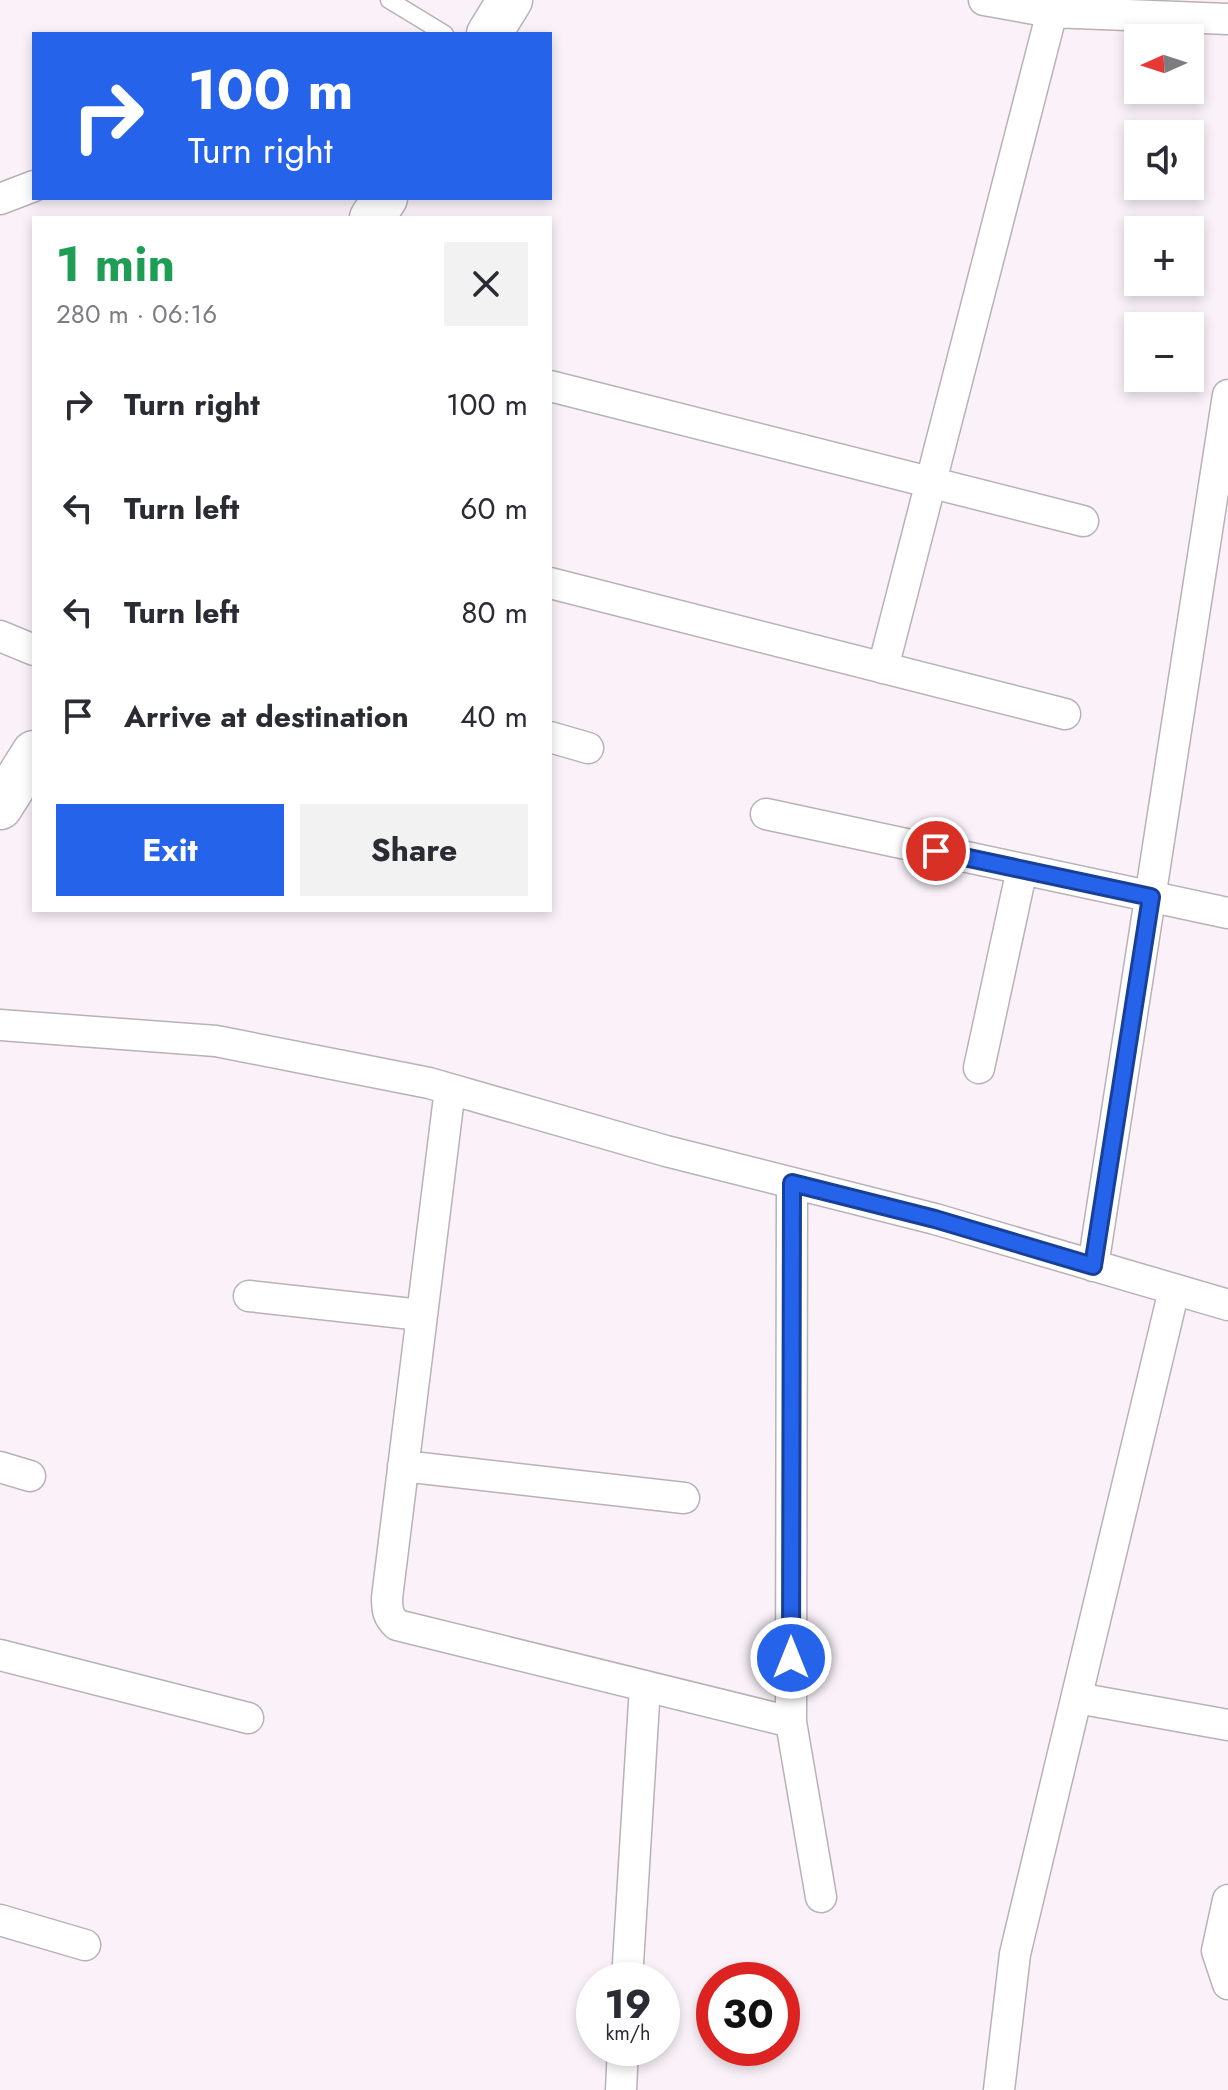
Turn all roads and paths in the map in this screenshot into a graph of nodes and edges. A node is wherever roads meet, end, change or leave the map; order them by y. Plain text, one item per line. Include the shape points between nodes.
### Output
1 (389, 0) edge
2 (510, 0) edge
3 (984, 0) edge
4 (1053, 6) edge
5 (1228, 19) edge
6 (442, 32) edge
7 (490, 32) edge
8 (32, 187) edge
9 (0, 199) edge
10 (552, 387) edge
11 (1228, 395) edge
12 (929, 482) junction
13 (1083, 521) dead end
14 (552, 584) edge
15 (0, 636) edge
16 (32, 649) edge
17 (883, 668) junction
18 (1065, 714) dead end
19 (552, 738) edge
20 (588, 748) dead end
21 (32, 756) edge
22 (0, 807) edge
23 (766, 814) dead end
24 (1022, 869) junction
25 (1151, 897) junction
26 (1228, 913) edge
27 (0, 1025) edge
28 (979, 1068) dead end
29 (450, 1089) junction
30 (792, 1183) junction
31 (1093, 1266) junction
32 (1174, 1290) junction
33 (249, 1296) dead end
34 (1228, 1305) edge
35 (421, 1315) junction
36 (403, 1466) junction
37 (0, 1467) edge
38 (30, 1476) dead end
39 (684, 1498) dead end
40 (0, 1655) edge
41 (645, 1686) junction
42 (1077, 1698) junction
43 (248, 1718) dead end
44 (791, 1722) junction
45 (1228, 1725) edge
46 (821, 1897) dead end
47 (1228, 1900) edge
48 (0, 1920) edge
49 (85, 1945) dead end
50 (628, 1962) edge
51 (1228, 1984) edge
52 (622, 2066) edge
53 (621, 2090) edge
54 (999, 2090) edge

1 - 6 lane
2 - 7 highway
3 - 4 street
4 - 5 street
4 - 12 street
8 - 9 street
10 - 12 street
11 - 25 street
12 - 13 street
12 - 17 street
14 - 17 street
15 - 16 street
17 - 18 street
19 - 20 street
21 - 22 highway
23 - 24 street
24 - 25 street
24 - 28 street
25 - 26 street
25 - 31 street
27 - 29 street via 216,1041
29 - 30 street
29 - 35 street
30 - 31 street
30 - 44 street
31 - 32 street
32 - 34 street
32 - 42 street
33 - 35 street
35 - 36 street
36 - 39 street
36 - 41 street via 387,1598 391,1620
37 - 38 street
40 - 43 street
41 - 44 street
41 - 50 street
42 - 45 street
42 - 54 street via 1015,1954
44 - 46 street
47 - 51 street via 1217,1951
48 - 49 street
52 - 53 street

